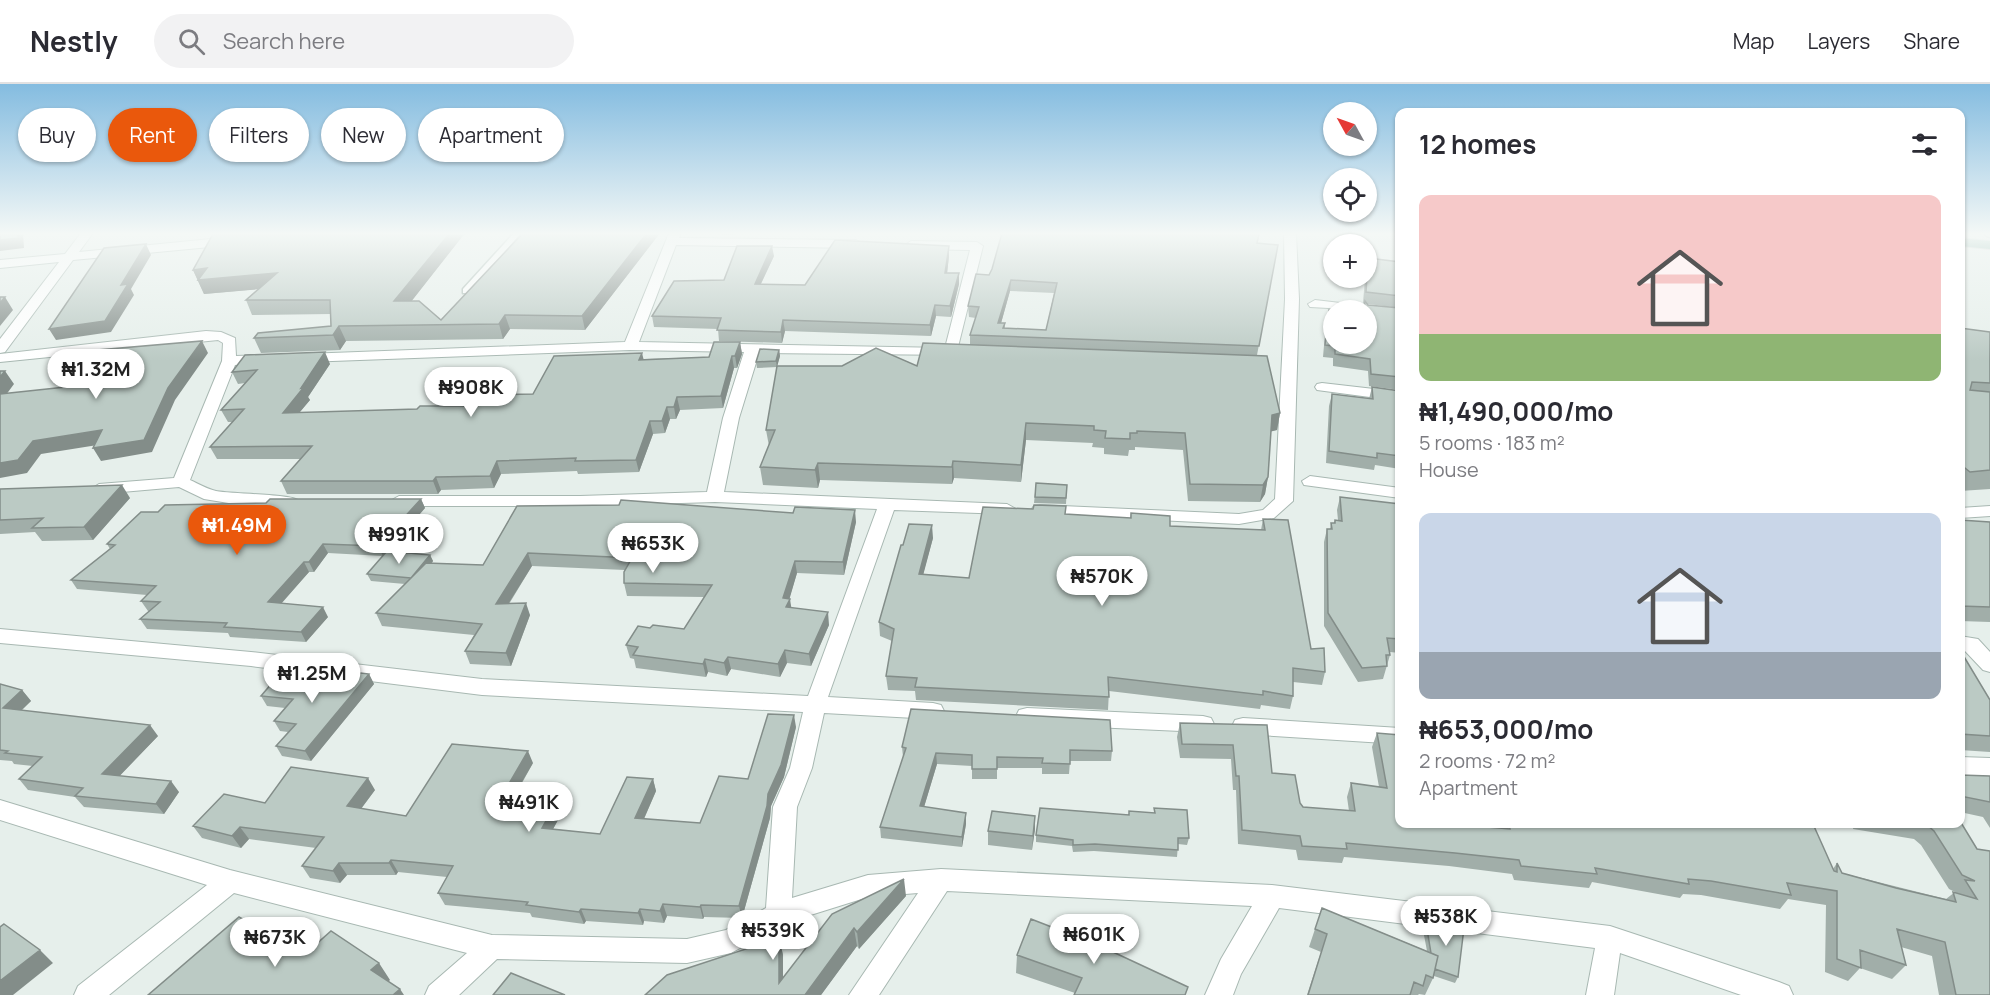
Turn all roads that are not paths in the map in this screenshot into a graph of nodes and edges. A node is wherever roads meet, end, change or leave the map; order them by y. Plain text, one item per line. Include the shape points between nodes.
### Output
1 (55, 276) edge
2 (479, 276) edge
3 (658, 276) edge
4 (971, 276) edge
5 (1291, 276) edge
6 (465, 291) edge
7 (1315, 304) dead end
8 (1395, 313) edge
9 (630, 346) junction
10 (753, 348) junction
11 (0, 349) edge
12 (0, 358) edge
13 (229, 361) junction
14 (1322, 387) dead end
15 (1395, 396) edge
16 (1310, 481) dead end
17 (181, 482) junction
18 (79, 490) edge
19 (1395, 493) edge
20 (715, 497) junction
21 (306, 501) edge
22 (377, 501) edge
23 (887, 505) junction
24 (1990, 511) edge
25 (1965, 513) edge
26 (0, 636) edge
27 (1974, 644) edge
28 (1990, 665) edge
29 (815, 705) junction
30 (955, 712) edge
31 (1002, 714) edge
32 (1395, 736) edge
33 (1965, 766) edge
34 (1990, 766) edge
35 (0, 810) edge
36 (940, 880) junction
37 (230, 881) junction
38 (1272, 896) junction
39 (778, 914) junction
40 (1610, 938) junction
41 (492, 947) junction
42 (88, 995) edge
43 (439, 995) edge
44 (863, 995) edge
45 (1219, 995) edge
46 (1600, 995) edge
47 (1779, 995) edge

1 - 11 street
2 - 6 lane
3 - 9 street
4 - 10 street via 958,352
5 - 23 street via 1292,299 1282,366 1284,501 1268,514 1239,519
7 - 8 street
9 - 10 street
9 - 13 street
10 - 20 street via 731,418
12 - 13 street via 206,335 230,341
13 - 17 street
14 - 15 street
16 - 19 street
17 - 18 street
17 - 21 street via 210,495 247,501
20 - 22 street
20 - 23 street
23 - 29 street
24 - 25 street
26 - 29 street via 240,658 482,687
27 - 28 street
29 - 30 street
29 - 39 street via 801,768 785,807
31 - 32 street
33 - 34 street
35 - 37 street
36 - 38 street
36 - 39 street via 868,886
36 - 44 street
37 - 41 street
37 - 42 street
38 - 40 street
38 - 45 street via 1230,968
39 - 41 street via 731,941 687,951
40 - 46 street
40 - 47 street
41 - 43 street

